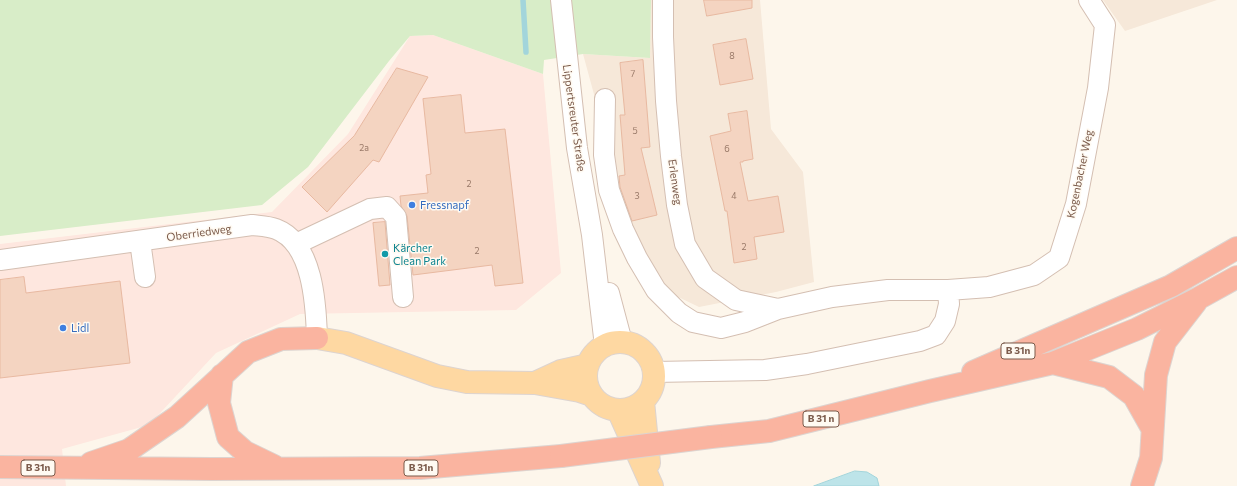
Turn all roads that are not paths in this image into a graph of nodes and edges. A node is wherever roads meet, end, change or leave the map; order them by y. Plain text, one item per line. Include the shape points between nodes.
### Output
1 (561, 0) edge
2 (663, 0) edge
3 (1089, 0) edge
4 (605, 99) dead end
5 (140, 241) junction
6 (296, 244) junction
7 (1237, 248) edge
8 (0, 260) edge
9 (145, 277) dead end
10 (1237, 277) edge
11 (948, 290) junction
12 (403, 297) dead end
13 (1199, 298) junction
14 (778, 309) junction
15 (318, 338) junction
16 (614, 344) junction
17 (1053, 363) junction
18 (588, 365) junction
19 (654, 372) junction
20 (222, 376) junction
21 (535, 383) junction
22 (930, 391) junction
23 (592, 395) junction
24 (643, 401) junction
25 (618, 410) junction
26 (1152, 428) junction
27 (711, 437) joint
28 (0, 467) edge
29 (77, 468) junction
30 (281, 469) junction
31 (651, 483) edge
32 (1142, 486) edge

1 - 16 street, Lippertsreuter Straße via 577,148 592,235 601,259
2 - 14 street, Erlenweg via 670,148 685,244 705,278 711,283 736,300
3 - 11 street, Kogenbacher Weg via 1106,25 1098,88 1076,204 1059,258 1034,275 989,287
4 - 14 street, Erlenweg via 604,155 609,190 623,229 656,290 679,313 693,322 721,328
5 - 6 street, Oberriedweg via 252,225 276,229
5 - 8 street, Oberriedweg
5 - 9 street
6 - 12 street via 370,209 387,207 396,217
6 - 15 street, Oberriedweg via 312,284
7 - 22 highway, B 31n via 1171,286
10 - 13 highway, B 31n
11 - 14 street, Erlenweg via 888,290 832,297
11 - 19 street via 949,304 945,322 936,335 920,342 765,370
13 - 17 highway, B 31n via 1137,329
13 - 26 highway, B 31n via 1165,342 1156,375
15 - 20 highway, B 31n via 281,339 248,352
15 - 21 main road, B 31n via 346,342 437,376 467,382
16 - 18 main road via 598,351
16 - 19 main road via 631,344 640,348
17 - 22 highway, B 31n
17 - 26 highway, B 31n via 1109,377 1134,396
18 - 21 main road, B 31n via 561,372
18 - 23 main road via 587,386
19 - 24 main road via 650,392
20 - 29 highway, B 31n via 177,417 129,450
20 - 30 highway, B 31n via 219,403 228,437 245,452
21 - 23 main road, B 31n
22 - 27 highway, B 31 n via 769,431
23 - 25 main road via 603,406
24 - 25 main road via 634,407
24 - 31 main road
25 - 31 main road
26 - 32 highway via 1151,458
27 - 30 highway, B 31n, bridge via 561,456 420,468
28 - 29 highway, B 31n
29 - 30 highway, B 31n

